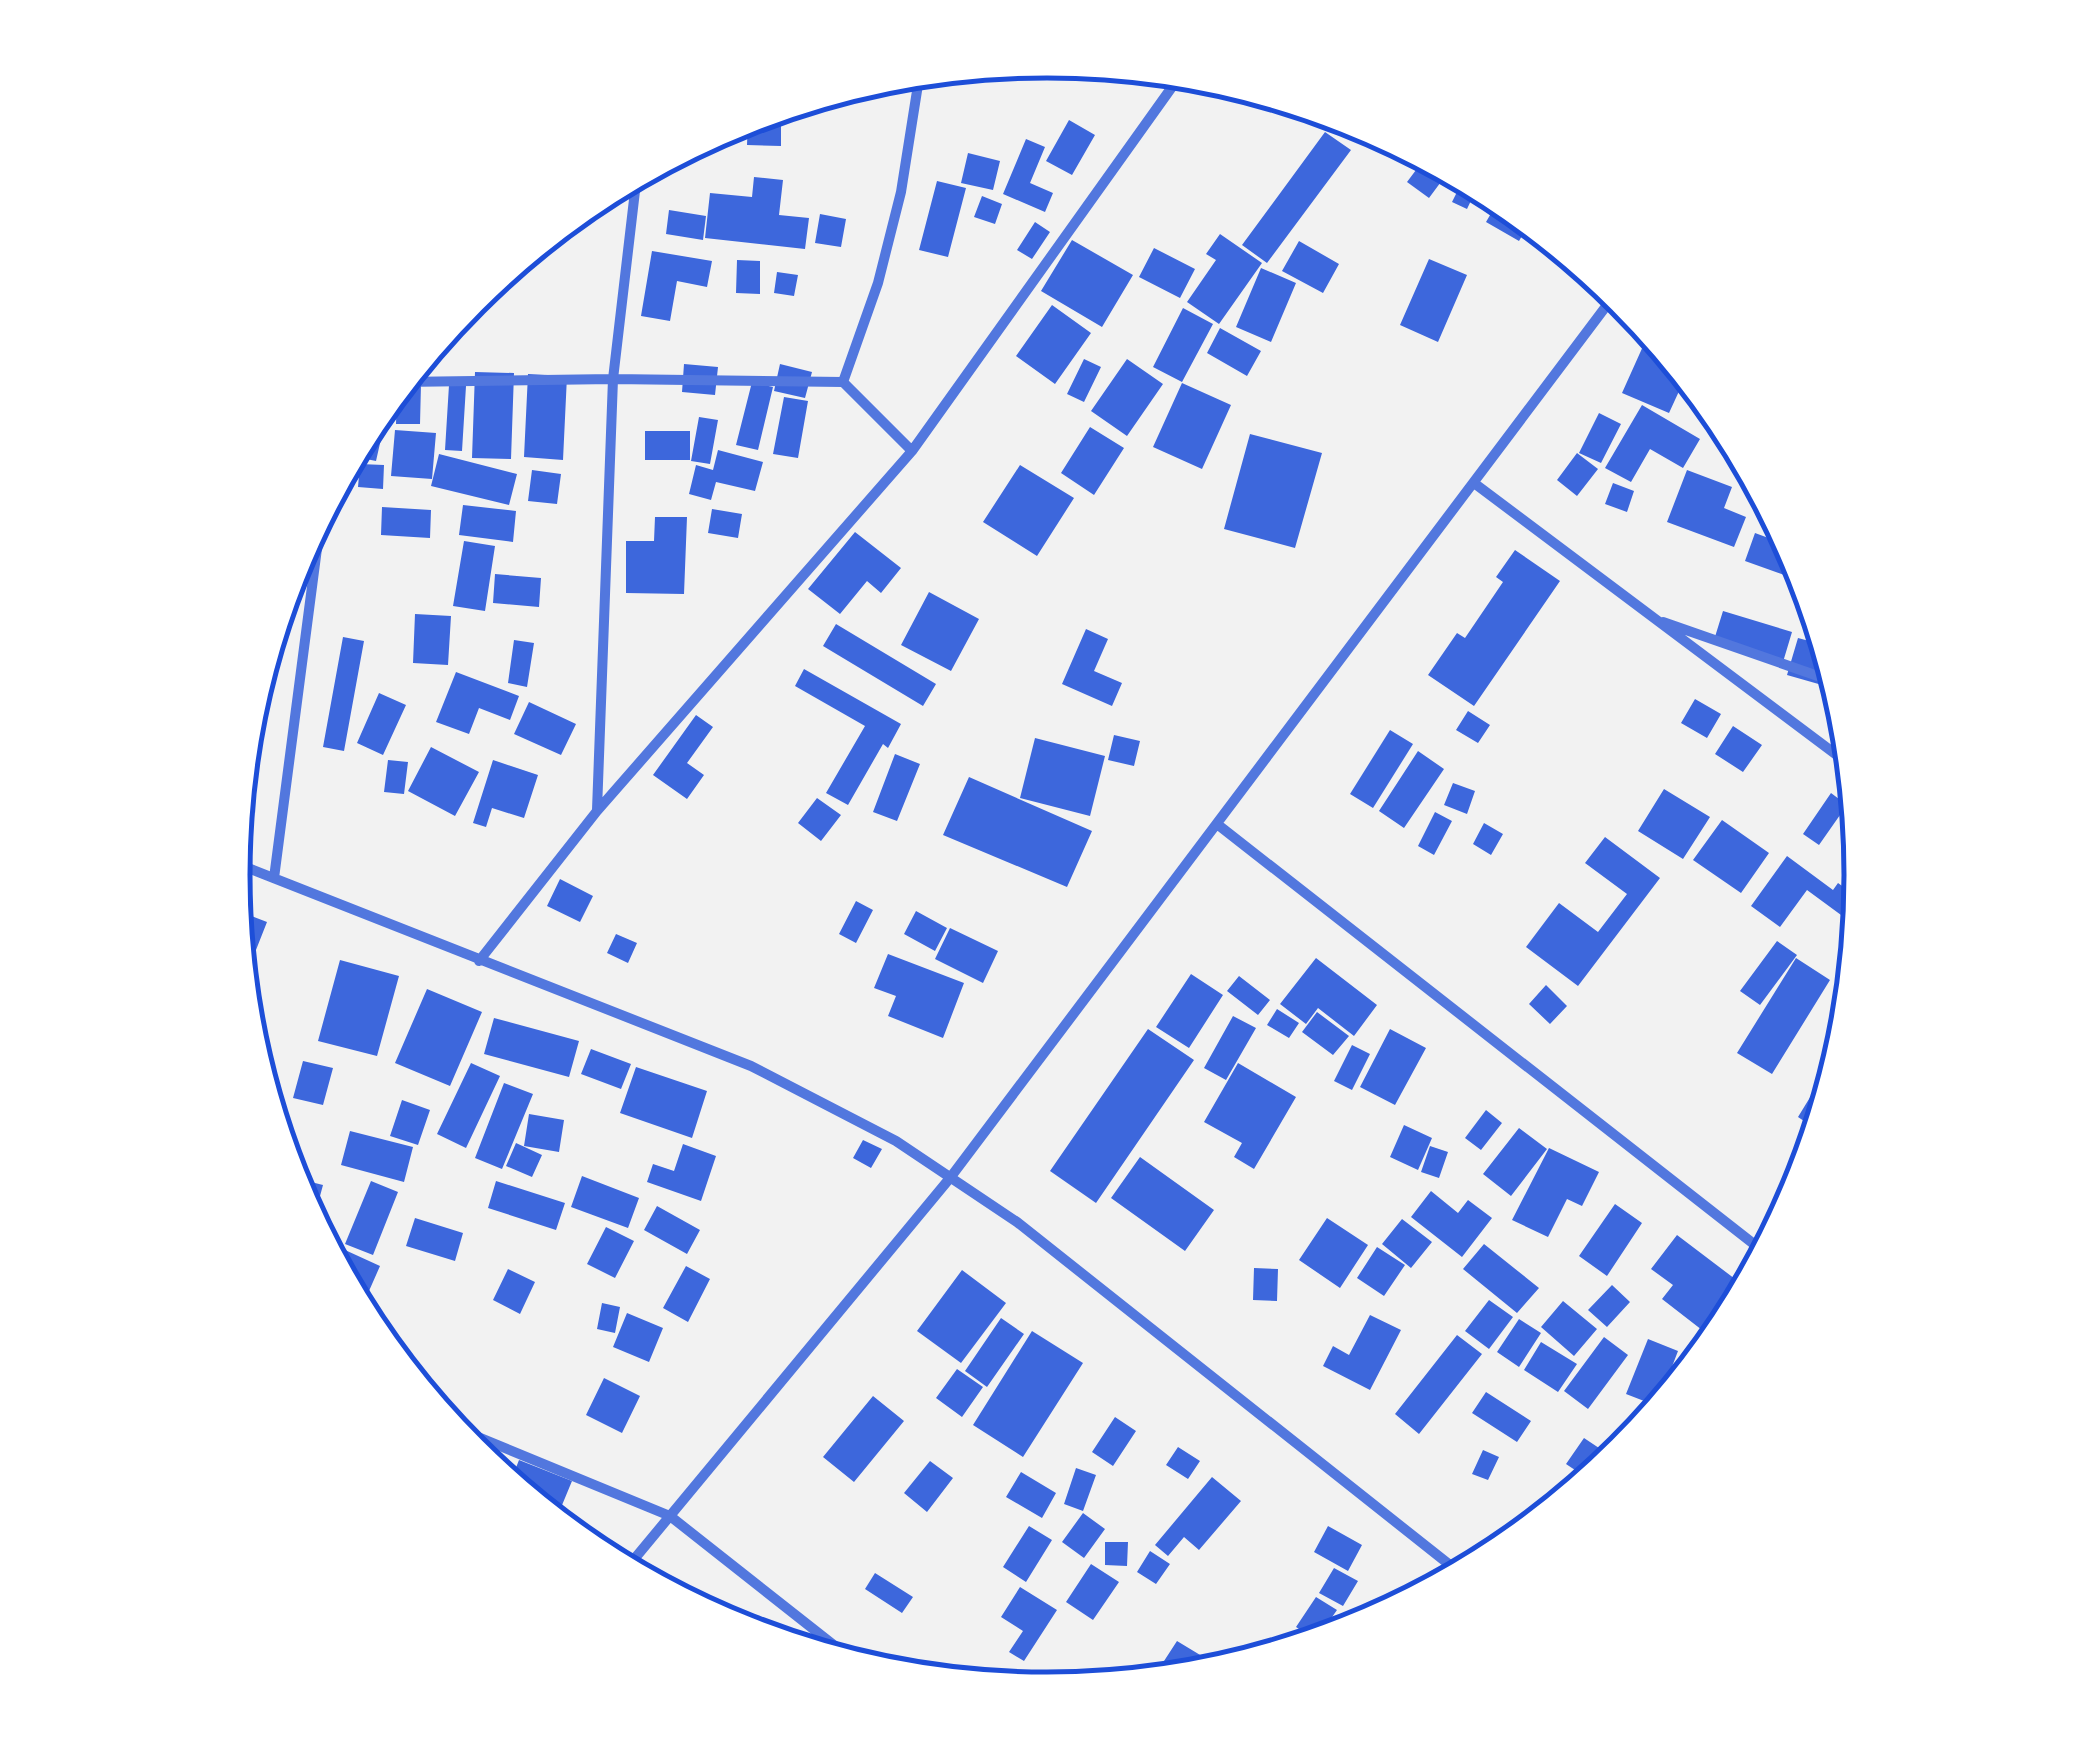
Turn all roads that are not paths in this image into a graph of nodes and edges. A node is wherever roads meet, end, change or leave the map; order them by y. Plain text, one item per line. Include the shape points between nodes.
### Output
1 (917, 88) edge
2 (1172, 88) edge
3 (635, 192) edge
4 (1606, 307) edge
5 (613, 378) junction
6 (420, 382) edge
7 (843, 382) junction
8 (912, 451) junction
9 (1474, 483) junction
10 (316, 557) edge
11 (1652, 618) junction
12 (1818, 676) edge
13 (1834, 753) edge
14 (596, 811) junction
15 (1217, 824) junction
16 (250, 869) edge
17 (274, 878) junction
18 (479, 961) junction
19 (950, 1178) junction
20 (1753, 1243) edge
21 (484, 1439) edge
22 (670, 1516) junction
23 (636, 1557) edge
24 (1448, 1563) edge
25 (828, 1640) edge

1 - 7 street via 878,284
2 - 8 street
3 - 5 street
4 - 9 street
5 - 6 street
5 - 7 street
5 - 14 street
7 - 8 street
8 - 14 street
9 - 11 street
9 - 15 street
10 - 17 street
11 - 12 street
11 - 13 street
14 - 18 street
15 - 19 street
15 - 20 street
16 - 17 street
17 - 18 street
18 - 19 street via 751,1066
19 - 22 street
19 - 24 street via 1017,1222
21 - 22 street
22 - 23 street
22 - 25 street

